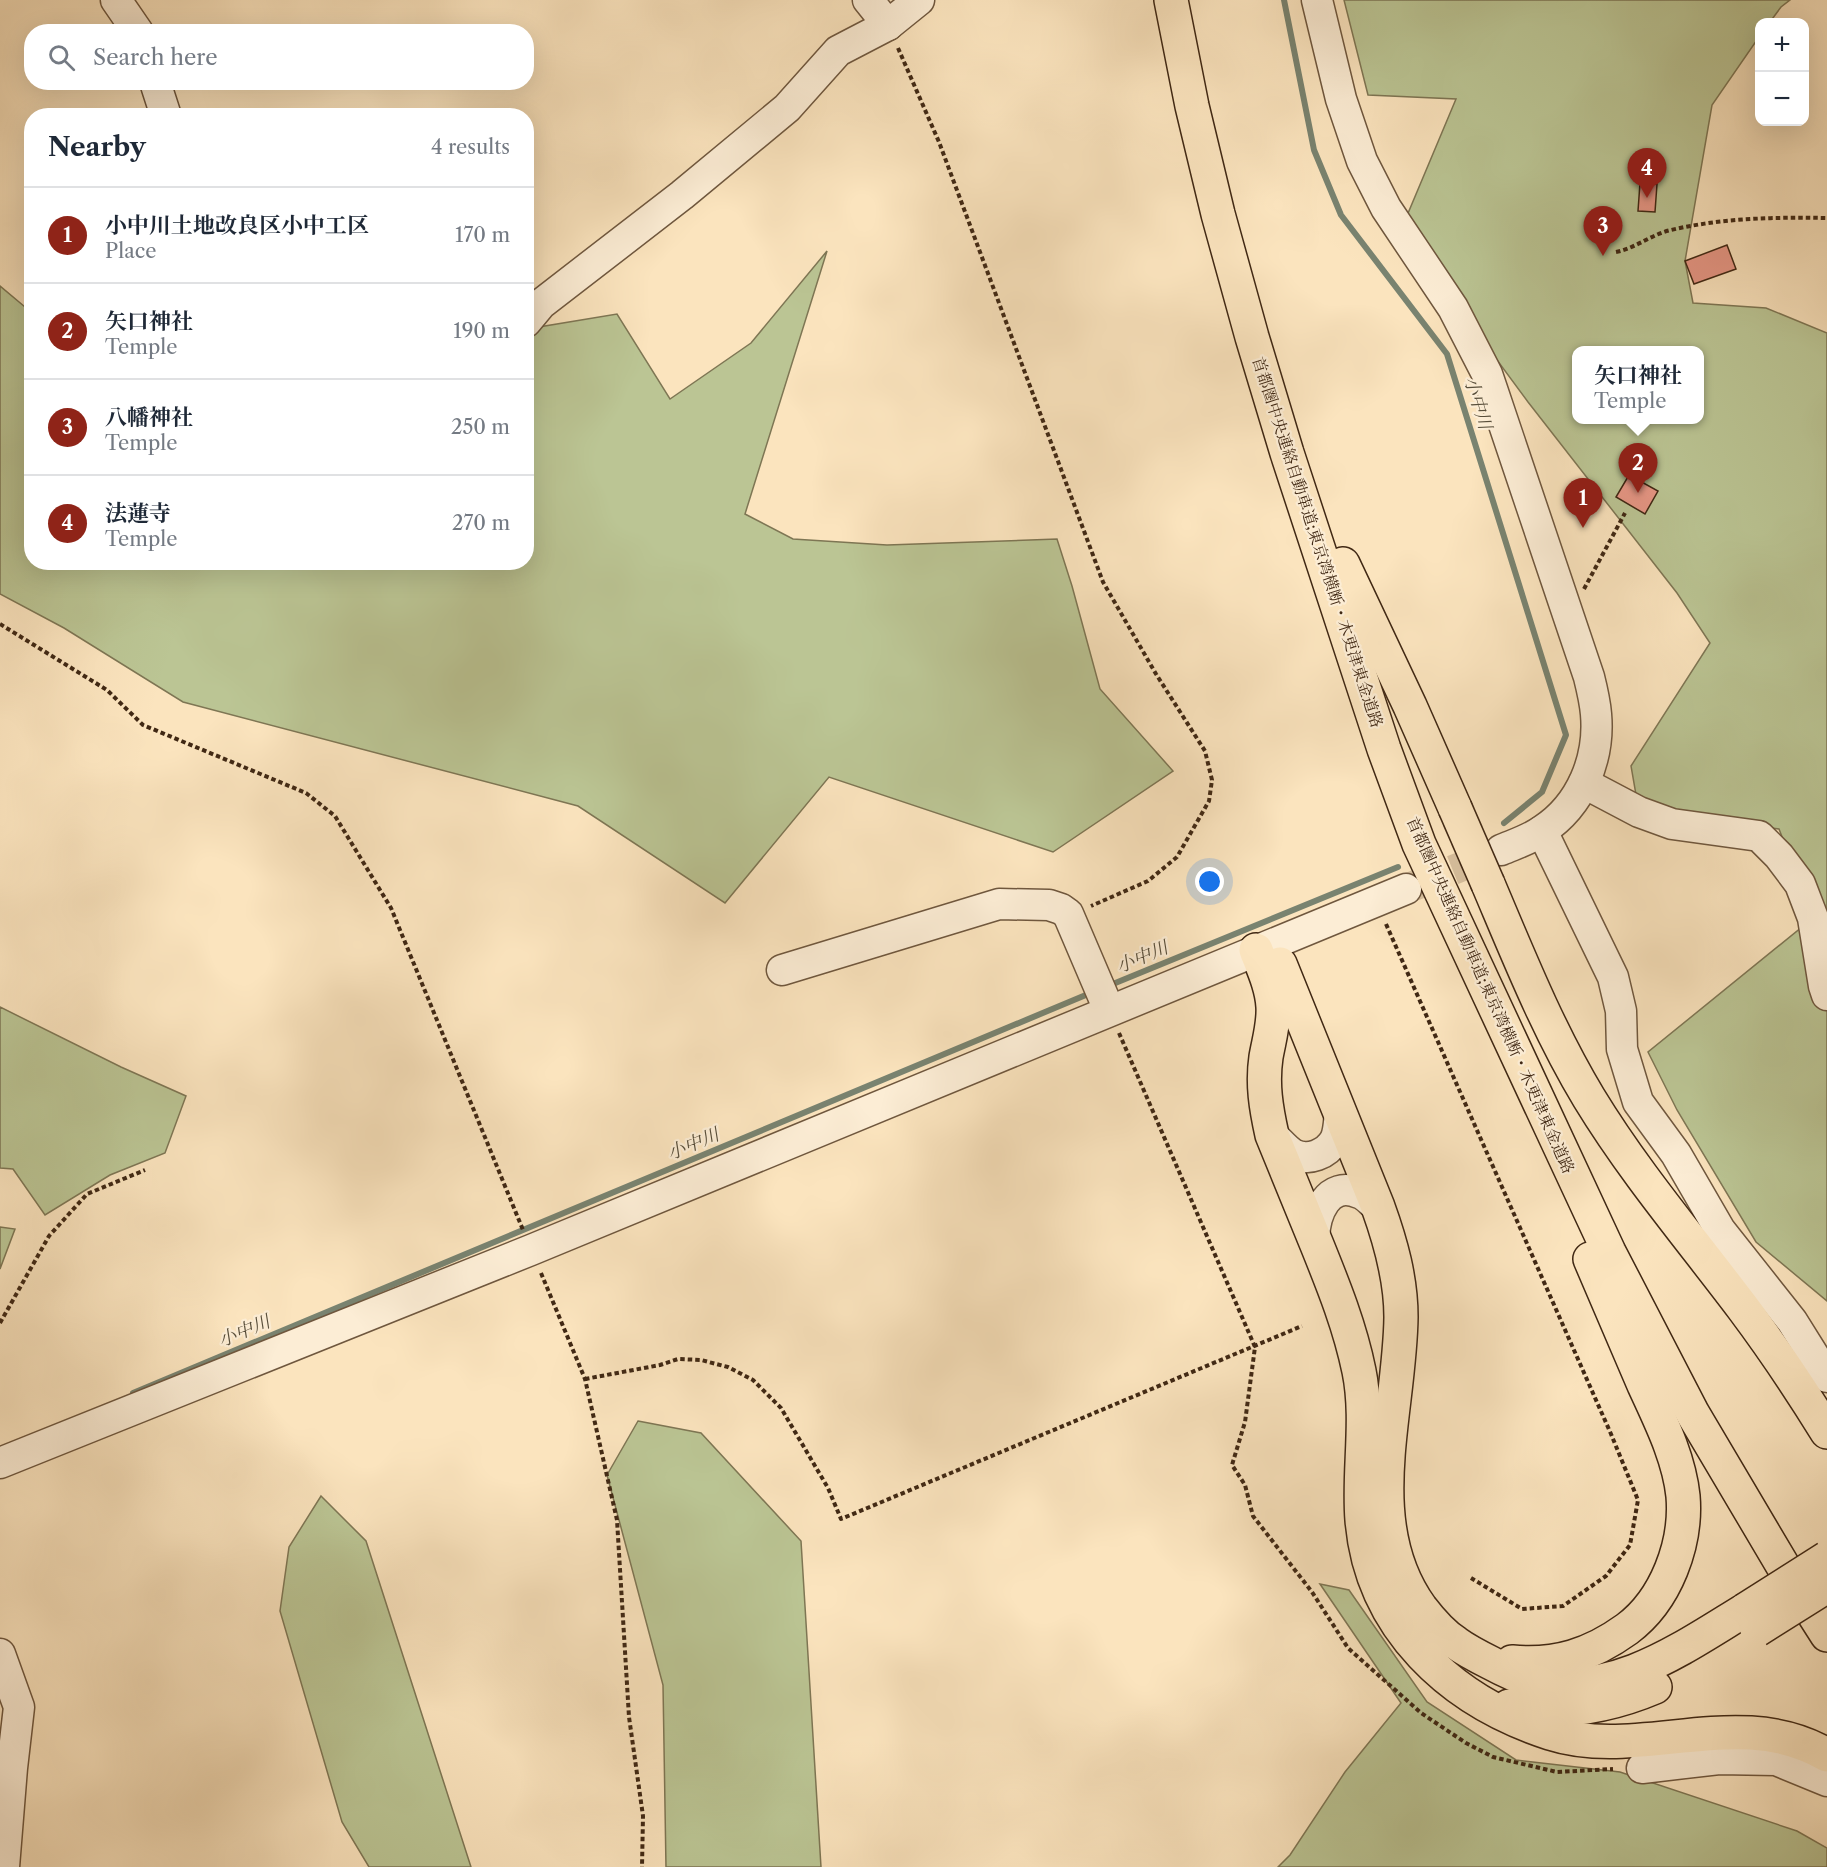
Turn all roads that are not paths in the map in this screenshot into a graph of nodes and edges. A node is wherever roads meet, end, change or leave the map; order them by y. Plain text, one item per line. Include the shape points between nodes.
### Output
1 (116, 0) edge
2 (868, 0) edge
3 (919, 0) edge
4 (1171, 0) edge
5 (1185, 0) edge
6 (1317, 0) edge
7 (132, 24) edge
8 (888, 25) junction
9 (158, 90) edge
10 (163, 108) edge
11 (534, 312) edge
12 (1343, 564) junction
13 (1584, 783) junction
14 (1542, 831) junction
15 (1419, 844) junction
16 (1501, 850) tunnel mouth
17 (1406, 889) tunnel mouth
18 (1263, 947) junction
19 (782, 970) dead end
20 (1827, 995) edge
21 (1103, 997) junction
22 (1340, 1112) junction
23 (1272, 1135) junction
24 (1378, 1207) junction
25 (1314, 1238) junction
26 (1827, 1377) edge
27 (1827, 1432) edge
28 (0, 1463) edge
29 (1827, 1558) edge
30 (1827, 1586) edge
31 (1827, 1612) edge
32 (1751, 1620) junction
33 (1827, 1635) edge
34 (0, 1654) edge
35 (1478, 1656) junction
36 (1467, 1694) junction
37 (1827, 1755) edge
38 (1642, 1768) dead end
39 (1827, 1781) edge
40 (4, 1867) edge

1 - 7 street
2 - 8 street
3 - 8 street
4 - 15 highway, 首都圏中央連絡自動車道;東京湾横断・木更津東金道路 via 1192,106 1252,337 1373,716
5 - 12 highway, 首都圏中央連絡自動車道;東京湾横断・木更津東金道路 via 1249,266
6 - 13 street via 1341,99 1362,162 1386,208 1453,308 1487,374 1568,611 1596,714 1595,751
8 - 11 street via 838,51 787,108
9 - 10 street
12 - 27 highway, bridge via 1410,706 1549,1026 1590,1099 1744,1310
12 - 31 highway, 首都圏中央連絡自動車道;東京湾横断・木更津東金道路 via 1435,839 1533,1070 1707,1409
13 - 14 street via 1575,800
13 - 20 street via 1639,812 1672,824 1758,836 1779,855 1800,884 1813,918
14 - 16 street
14 - 26 street via 1612,977 1621,1011 1622,1049 1638,1102 1676,1155 1720,1230 1792,1321
15 - 33 highway, 首都圏中央連絡自動車道;東京湾横断・木更津東金道路 via 1609,1252 1693,1414
15 - 35 highway via 1461,960 1667,1437 1683,1497 1682,1523 1669,1576 1655,1600 1635,1622 1611,1640 1558,1661 1532,1663
17 - 18 street
18 - 21 street
18 - 22 highway
18 - 23 highway via 1273,1007 1264,1081
19 - 21 street via 999,904 1049,905 1068,914
21 - 28 street via 531,1250
22 - 23 street via 1334,1140 1316,1156 1292,1154
22 - 24 highway
23 - 25 highway
24 - 25 street via 1360,1193 1337,1192 1319,1208
24 - 35 highway via 1398,1277 1401,1314 1388,1456 1390,1538 1398,1569 1431,1622 1454,1643
25 - 36 highway via 1353,1340 1360,1376 1362,1521 1379,1590 1415,1648
29 - 32 highway, bridge
30 - 32 highway, bridge
32 - 35 highway via 1688,1645 1642,1669 1587,1685 1531,1680
32 - 36 highway via 1666,1682 1609,1703 1581,1709 1528,1709
34 - 40 street via 19,1707
36 - 37 highway via 1525,1725 1560,1736 1619,1740 1739,1732 1778,1737
38 - 39 street via 1719,1759 1776,1760

